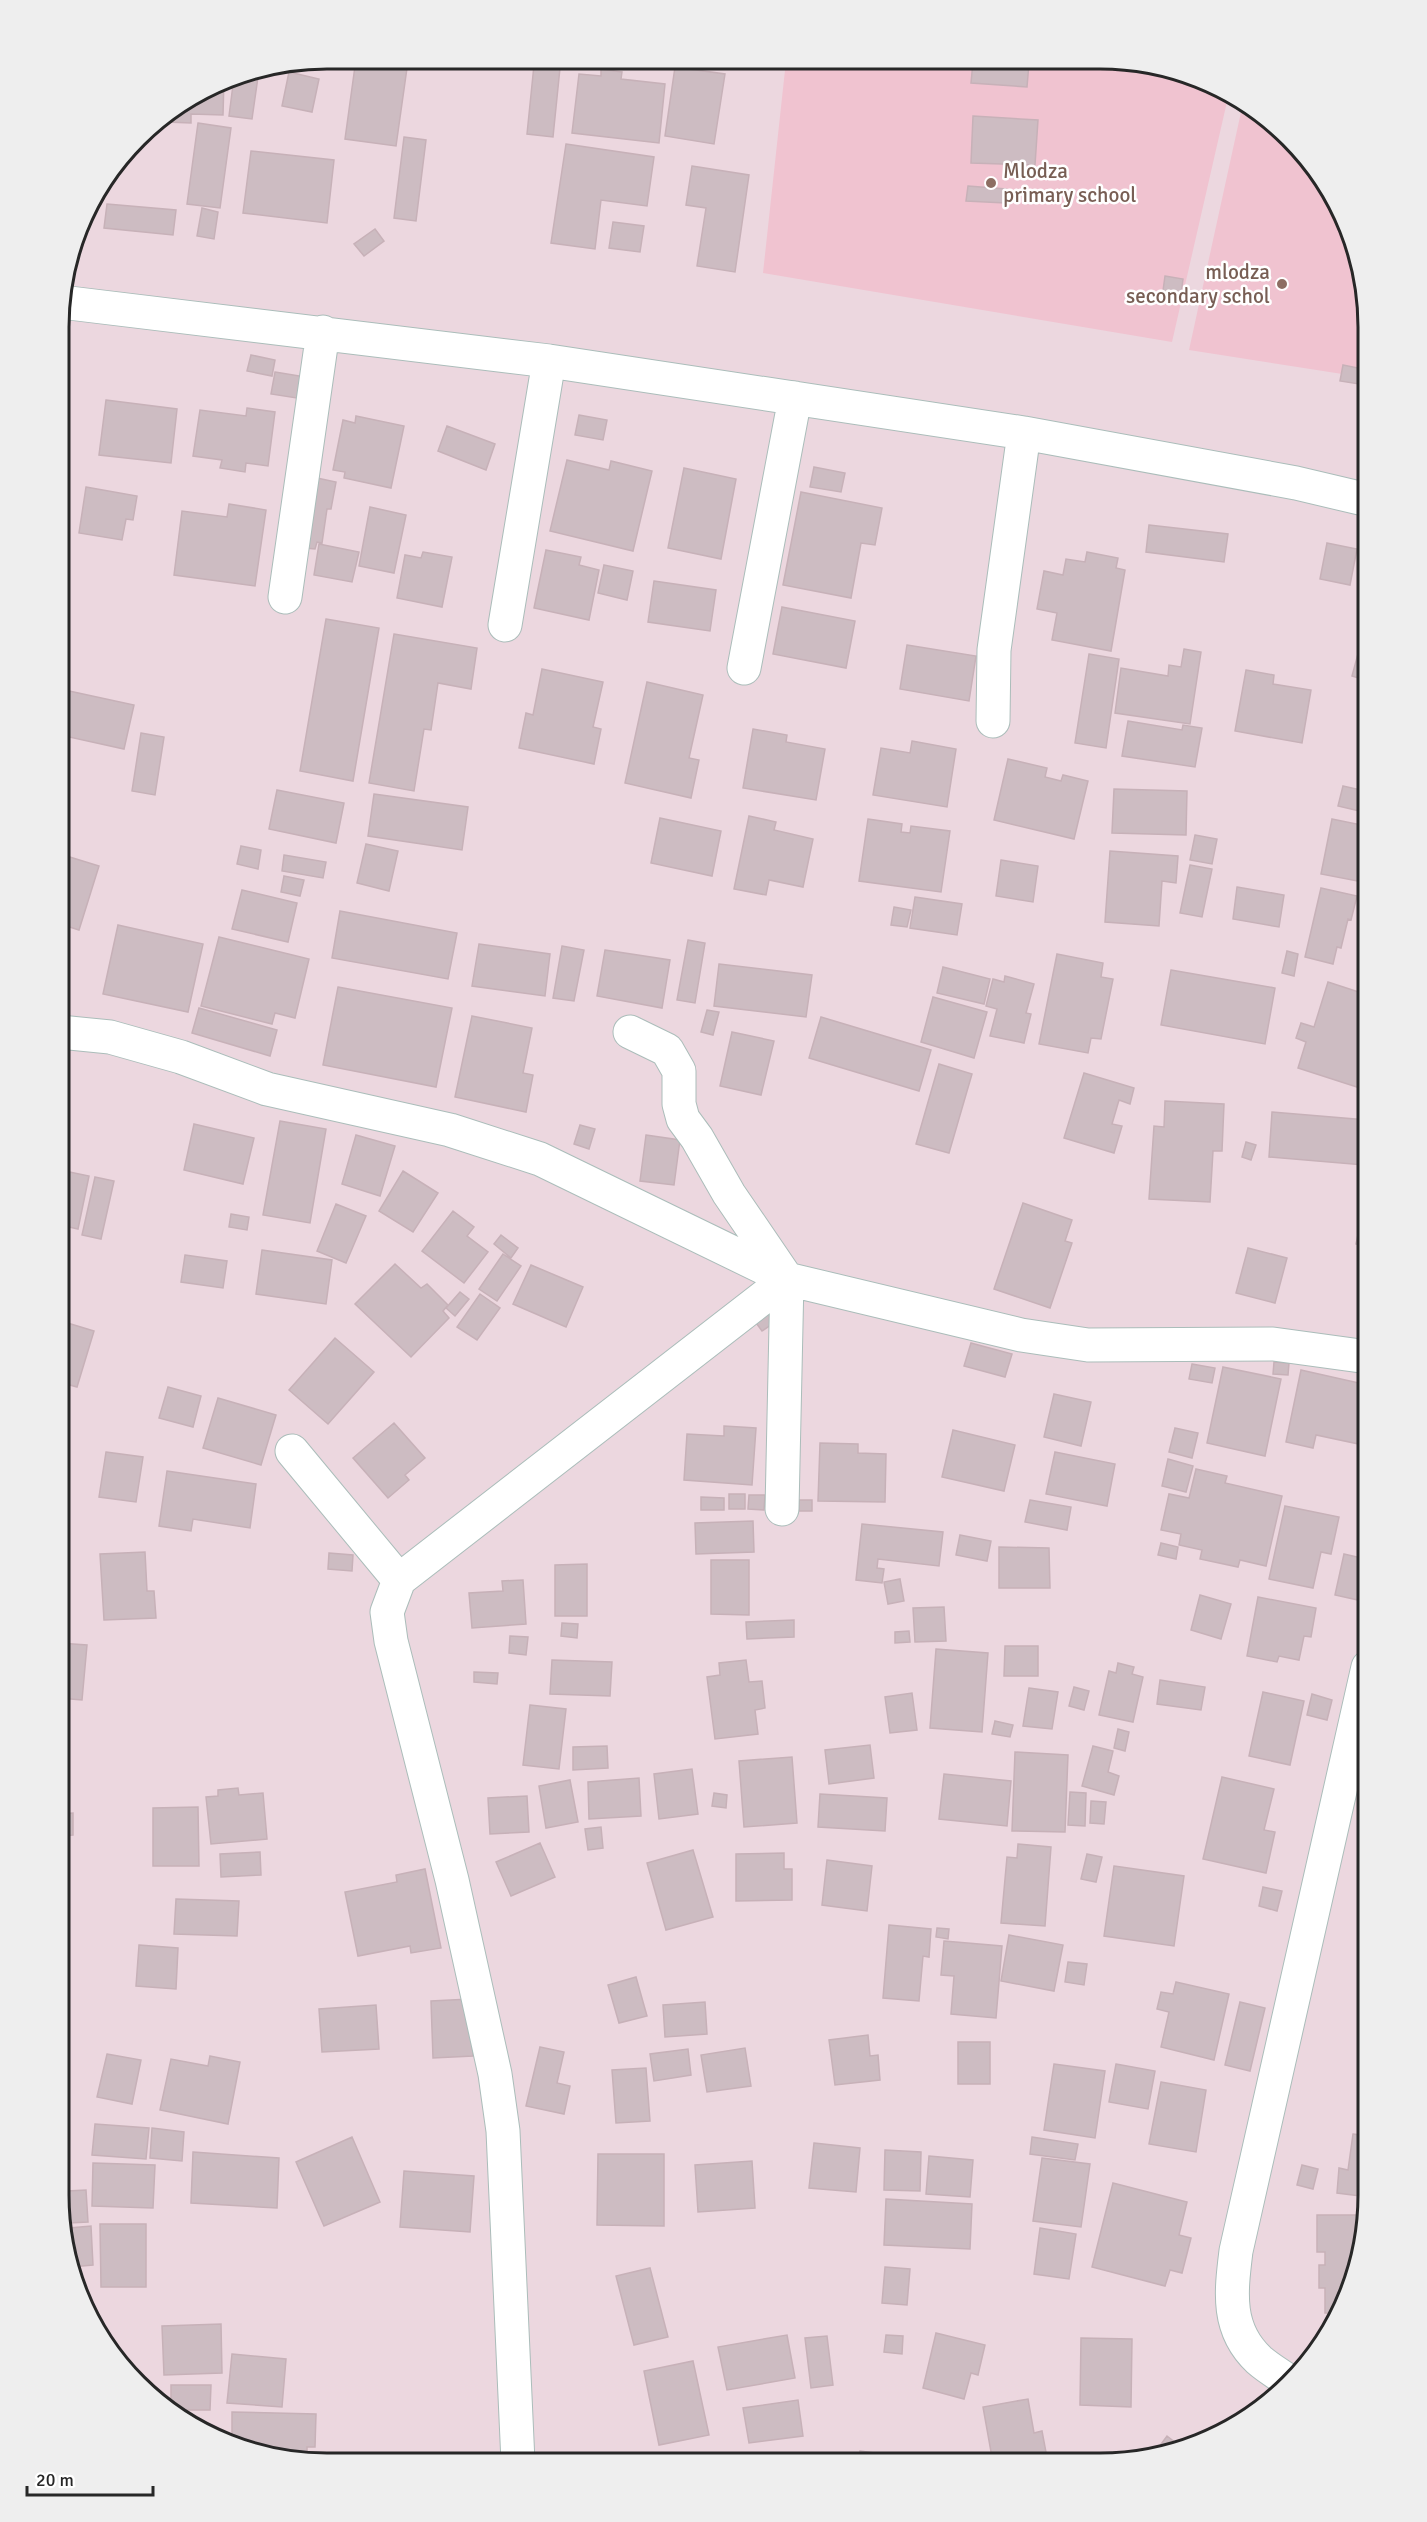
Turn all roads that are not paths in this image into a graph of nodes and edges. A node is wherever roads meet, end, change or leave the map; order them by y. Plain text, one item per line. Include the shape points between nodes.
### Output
1 (70, 303) edge
2 (323, 332) junction
3 (549, 361) junction
4 (795, 398) junction
5 (1024, 433) junction
6 (1358, 498) edge
7 (285, 597) dead end
8 (505, 626) dead end
9 (744, 668) dead end
10 (993, 721) dead end
11 (630, 1032) dead end
12 (69, 1033) edge
13 (787, 1279) junction
14 (1358, 1356) edge
15 (292, 1450) dead end
16 (782, 1509) dead end
17 (399, 1580) junction
18 (1358, 1711) edge
19 (1282, 2377) edge
20 (518, 2453) edge

1 - 2 street
2 - 3 street
2 - 7 street
3 - 4 street
3 - 8 street
4 - 5 street
4 - 9 street
5 - 6 street
5 - 10 street via 994,650
11 - 13 street via 667,1050 679,1071 683,1119
12 - 13 street via 110,1037 181,1057 267,1089 450,1130 540,1159
13 - 14 street via 1021,1335 1088,1345 1273,1344
13 - 16 street
13 - 17 street
15 - 17 street
17 - 20 street via 387,1612 392,1641 452,1880 495,2074 503,2131
18 - 19 street via 1239,2239 1231,2292 1236,2329 1258,2360

